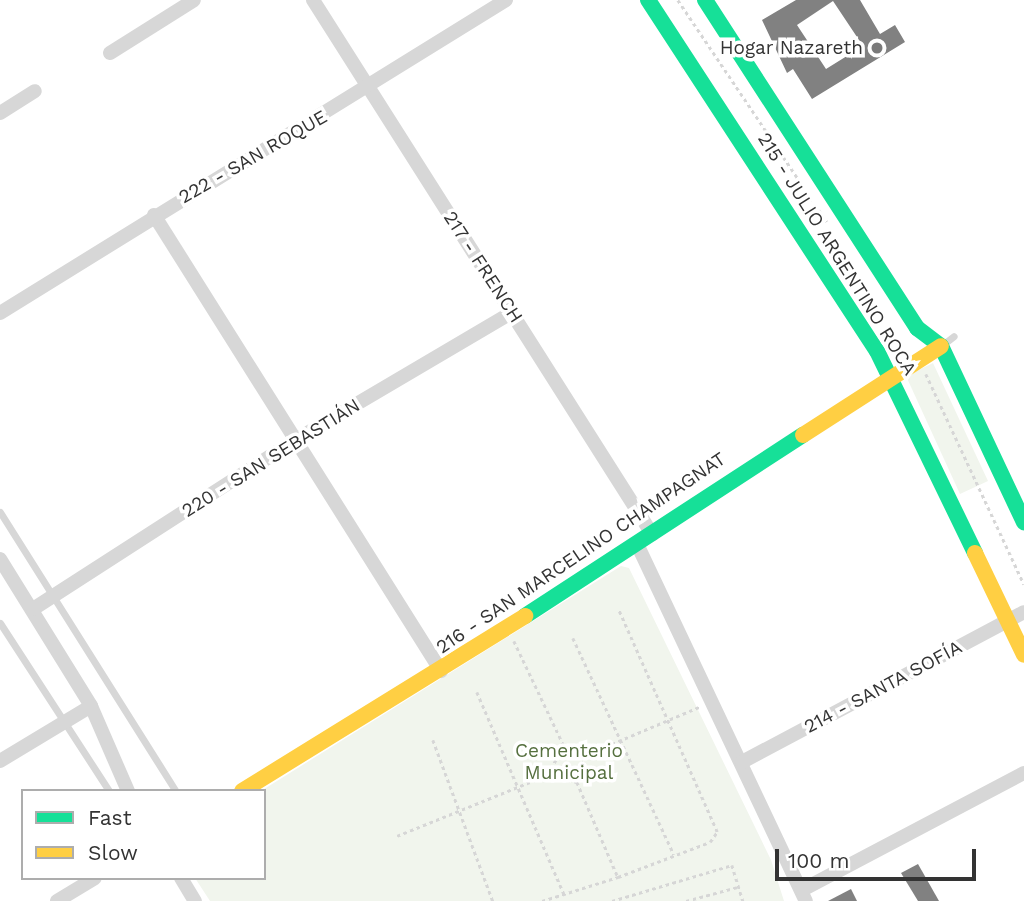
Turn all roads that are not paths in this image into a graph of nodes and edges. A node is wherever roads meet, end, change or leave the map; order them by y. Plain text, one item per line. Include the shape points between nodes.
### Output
1 (194, 0) edge
2 (313, 0) edge
3 (506, 0) edge
4 (648, 0) edge
5 (705, 0) edge
6 (110, 53) dead end
7 (369, 90) junction
8 (35, 91) dead end
9 (0, 113) edge
10 (154, 215) junction
11 (513, 312) junction
12 (0, 313) edge
13 (954, 336) dead end
14 (941, 346) junction
15 (890, 375) junction
16 (292, 442) junction
17 (0, 512) edge
18 (1024, 522) edge
19 (652, 534) junction
20 (637, 544) junction
21 (2, 566) edge
22 (56, 594) junction
23 (33, 610) junction
24 (1024, 612) edge
25 (1008, 619) junction
26 (0, 623) edge
27 (1024, 655) edge
28 (441, 671) junction
29 (91, 706) junction
30 (63, 723) junction
31 (0, 761) edge
32 (742, 762) junction
33 (1024, 773) edge
34 (108, 789) edge
35 (127, 789) edge
36 (175, 789) edge
37 (245, 789) edge
38 (91, 880) edge
39 (182, 880) edge
40 (804, 896) edge
41 (57, 901) edge
42 (195, 901) edge

1 - 6 street
2 - 7 street, 217 - FRENCH
3 - 7 street, 222 - SAN ROQUE
4 - 15 street, 215 - JULIO ARGENTINO ROCA
5 - 14 street, 215 - JULIO ARGENTINO ROCA via 917,328
7 - 10 street, 222 - SAN ROQUE
7 - 11 street, 217 - FRENCH
8 - 9 street
10 - 12 street, 222 - SAN ROQUE
10 - 16 street
11 - 16 street, 220 - SAN SEBASTIÁN
11 - 19 street, 217 - FRENCH
13 - 14 lane
14 - 15 street, 216 - SAN MARCELINO CHAMPAGNAT
14 - 18 street, 215 - JULIO ARGENTINO ROCA
15 - 19 street, 216 - SAN MARCELINO CHAMPAGNAT
15 - 25 street, 215 - JULIO ARGENTINO ROCA
16 - 22 street, 220 - SAN SEBASTIÁN
16 - 28 street
17 - 22 lane
19 - 20 street, 216 - SAN MARCELINO CHAMPAGNAT
20 - 28 street, 216 - SAN MARCELINO CHAMPAGNAT
20 - 32 street
21 - 23 street
22 - 23 street, 220 - SAN SEBASTIÁN
22 - 36 lane
23 - 29 street
24 - 25 street, 214 - SANTA SOFÍA
25 - 27 street, 215 - JULIO ARGENTINO ROCA
25 - 32 street, 214 - SANTA SOFÍA
26 - 30 lane
28 - 37 street, 216 - SAN MARCELINO CHAMPAGNAT
29 - 30 street
29 - 35 street
30 - 31 street
30 - 34 lane
32 - 40 street
33 - 40 street
38 - 41 street
39 - 42 street

